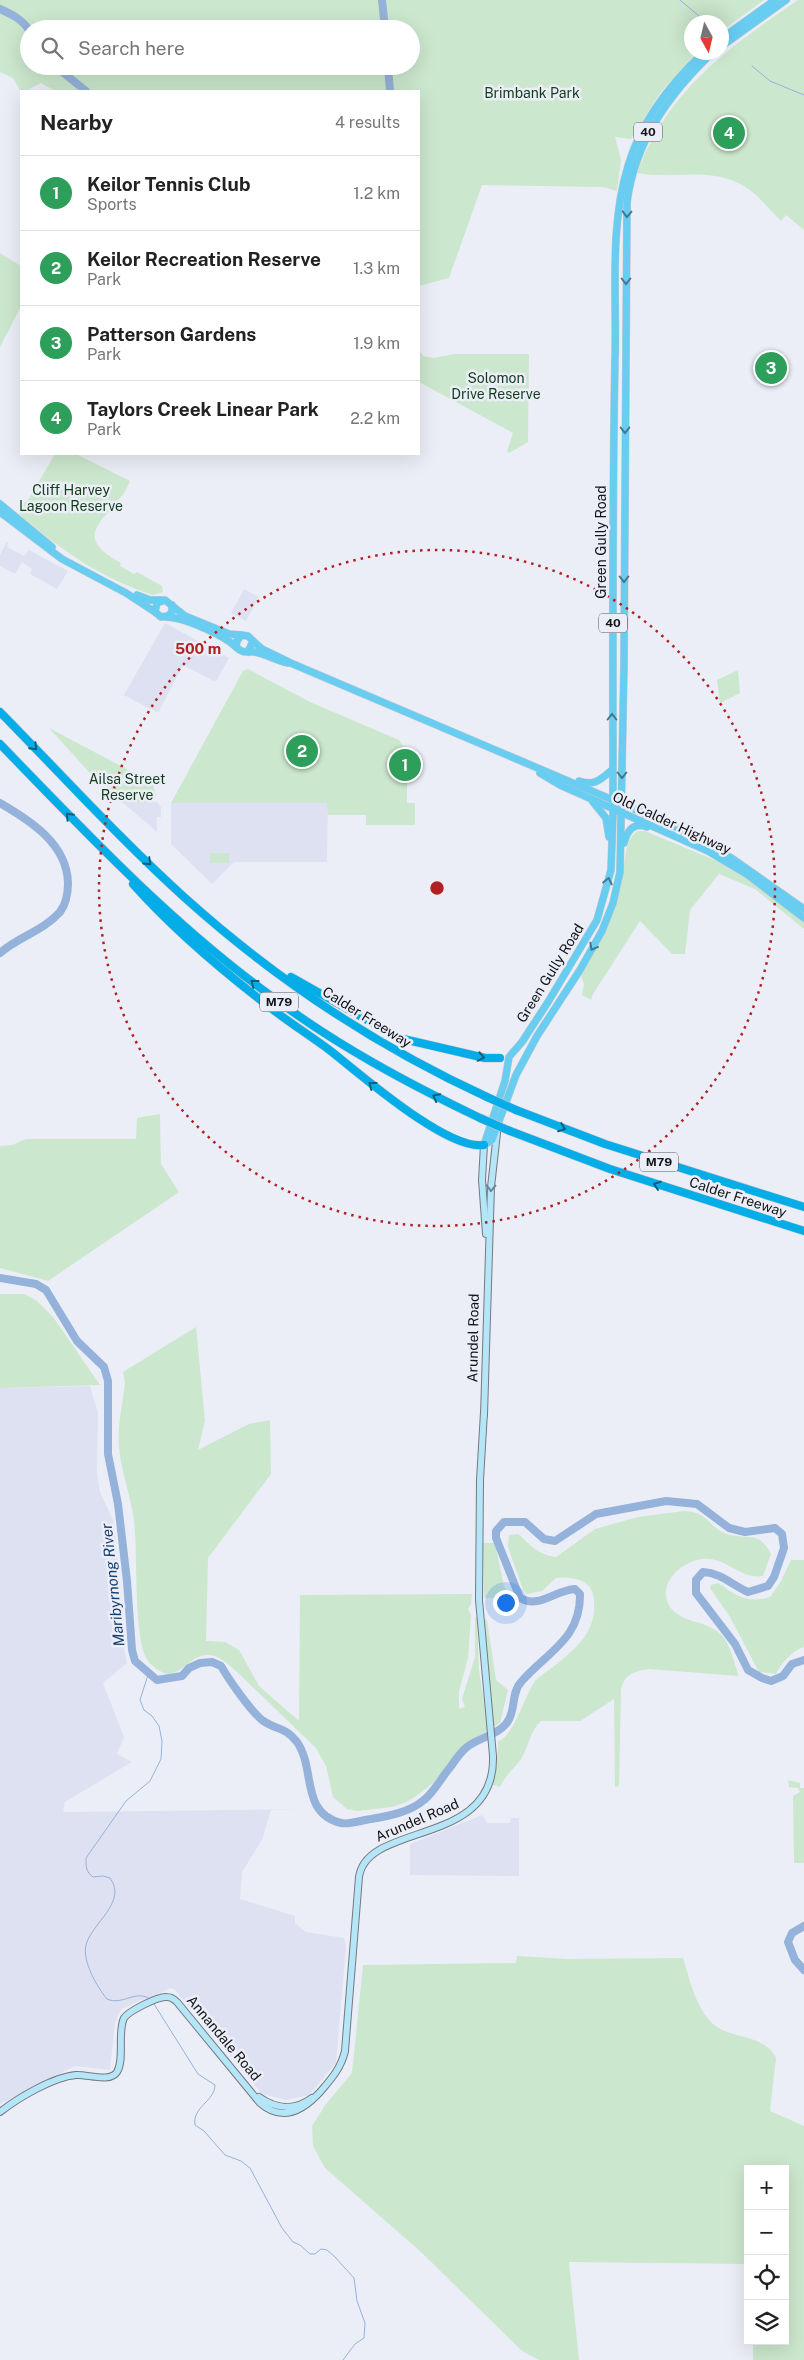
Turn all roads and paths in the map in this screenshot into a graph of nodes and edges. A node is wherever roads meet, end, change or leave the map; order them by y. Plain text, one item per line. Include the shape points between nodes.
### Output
1 (774, 0) edge
2 (786, 0) edge
3 (729, 33) edge
4 (729, 41) edge
5 (696, 60) edge
6 (705, 60) edge
7 (614, 382) junction
8 (625, 382) junction
9 (0, 504) edge
10 (0, 512) edge
11 (11, 518) junction
12 (613, 547) junction
13 (624, 547) junction
14 (126, 593) junction
15 (161, 600) junction
16 (172, 605) junction
17 (156, 612) junction
18 (166, 617) junction
19 (241, 635) junction
20 (254, 641) junction
21 (236, 647) junction
22 (248, 652) junction
23 (293, 664) junction
24 (0, 712) edge
25 (0, 744) edge
26 (522, 763) junction
27 (612, 770) junction
28 (559, 776) junction
29 (588, 798) junction
30 (612, 799) junction
31 (622, 804) junction
32 (613, 809) junction
33 (622, 813) junction
34 (103, 850) junction
35 (708, 851) junction
36 (612, 859) junction
37 (621, 863) junction
38 (804, 909) edge
39 (804, 918) edge
40 (247, 950) junction
41 (508, 1057) junction
42 (500, 1058) joint
43 (522, 1064) junction
44 (510, 1089) junction
45 (496, 1140) joint
46 (484, 1145) junction
47 (804, 1207) edge
48 (804, 1231) edge
49 (487, 1265) junction
50 (288, 2111) joint
51 (0, 2112) edge

1 - 3 main road
2 - 4 main road
5 - 7 main road, Green Gully Road / 40 via 650,115 636,142 626,173 618,210
6 -> 8 main road, Green Gully Road / 40 via 660,112 633,168 626,217
7 - 8 main road
7 - 12 main road, Green Gully Road / 40
8 -> 13 main road, Green Gully Road / 40
9 - 11 main road
10 - 11 main road
11 - 14 main road via 73,565
12 - 13 main road
27 -> 12 main road, Green Gully Road / 40
13 -> 31 main road, Green Gully Road / 40
14 - 15 main road
14 - 17 main road
15 - 16 main road
15 - 17 main road via 156,605
16 - 18 main road via 171,614
16 - 19 main road via 183,614 225,633
17 - 18 main road
18 - 21 main road via 183,620 226,639
19 - 20 main road
19 - 21 main road
20 - 22 main road
20 - 23 main road, Old Calder Highway via 260,648
21 - 22 main road via 241,652
22 - 23 main road, Old Calder Highway
23 - 26 main road, Old Calder Highway
24 -> 40 highway, Calder Freeway / M79 via 183,896
34 -> 25 highway, Calder Freeway / M79
26 - 28 main road, Old Calder Highway
26 - 29 main road, Old Calder Highway
27 - 28 main road via 593,784
27 - 30 main road, Green Gully Road / 40
28 - 30 main road, Old Calder Highway
29 - 32 main road, Old Calder Highway
29 - 36 main road via 606,818
30 - 31 main road, Old Calder Highway
30 - 32 main road, Green Gully Road / 40
31 - 33 main road, Green Gully Road / 40
31 - 38 main road, Old Calder Highway via 711,846 754,872
32 - 33 main road, Old Calder Highway
32 - 36 main road, Green Gully Road / 40
33 - 35 main road, Old Calder Highway
33 - 37 main road, Green Gully Road / 40
46 -> 34 highway via 463,1142 411,1114 268,1006 179,932
48 -> 34 highway, Calder Freeway / M79, bridge via 618,1172 510,1131 392,1074 290,1010 190,932
35 - 37 main road via 638,825 627,833
35 - 39 main road, Old Calder Highway via 748,875
41 -> 36 main road, Green Gully Road / 40 via 548,1002 597,920
37 -> 43 main road, Green Gully Road / 40 via 602,931
40 -> 42 highway via 394,1035 425,1045 485,1058
40 -> 47 highway, Calder Freeway / M79, bridge via 338,1015 419,1063 487,1097 605,1144
41 - 42 main road
41 - 43 main road
41 - 46 main road via 505,1081
43 - 44 main road, Green Gully Road
44 - 45 street, Green Gully Road
44 - 46 main road via 492,1140
45 -> 49 street, Arundel Road
46 - 49 street, Arundel Road via 482,1181
49 - 50 street, Arundel Road via 479,1600 493,1756 488,1784 480,1800 469,1811 455,1820 376,1851 361,1867 345,2051 337,2071 306,2107
50 - 51 street, Annandale Road via 254,2094 175,2000 166,1996 124,2018 119,2067 113,2076 76,2075 59,2079

